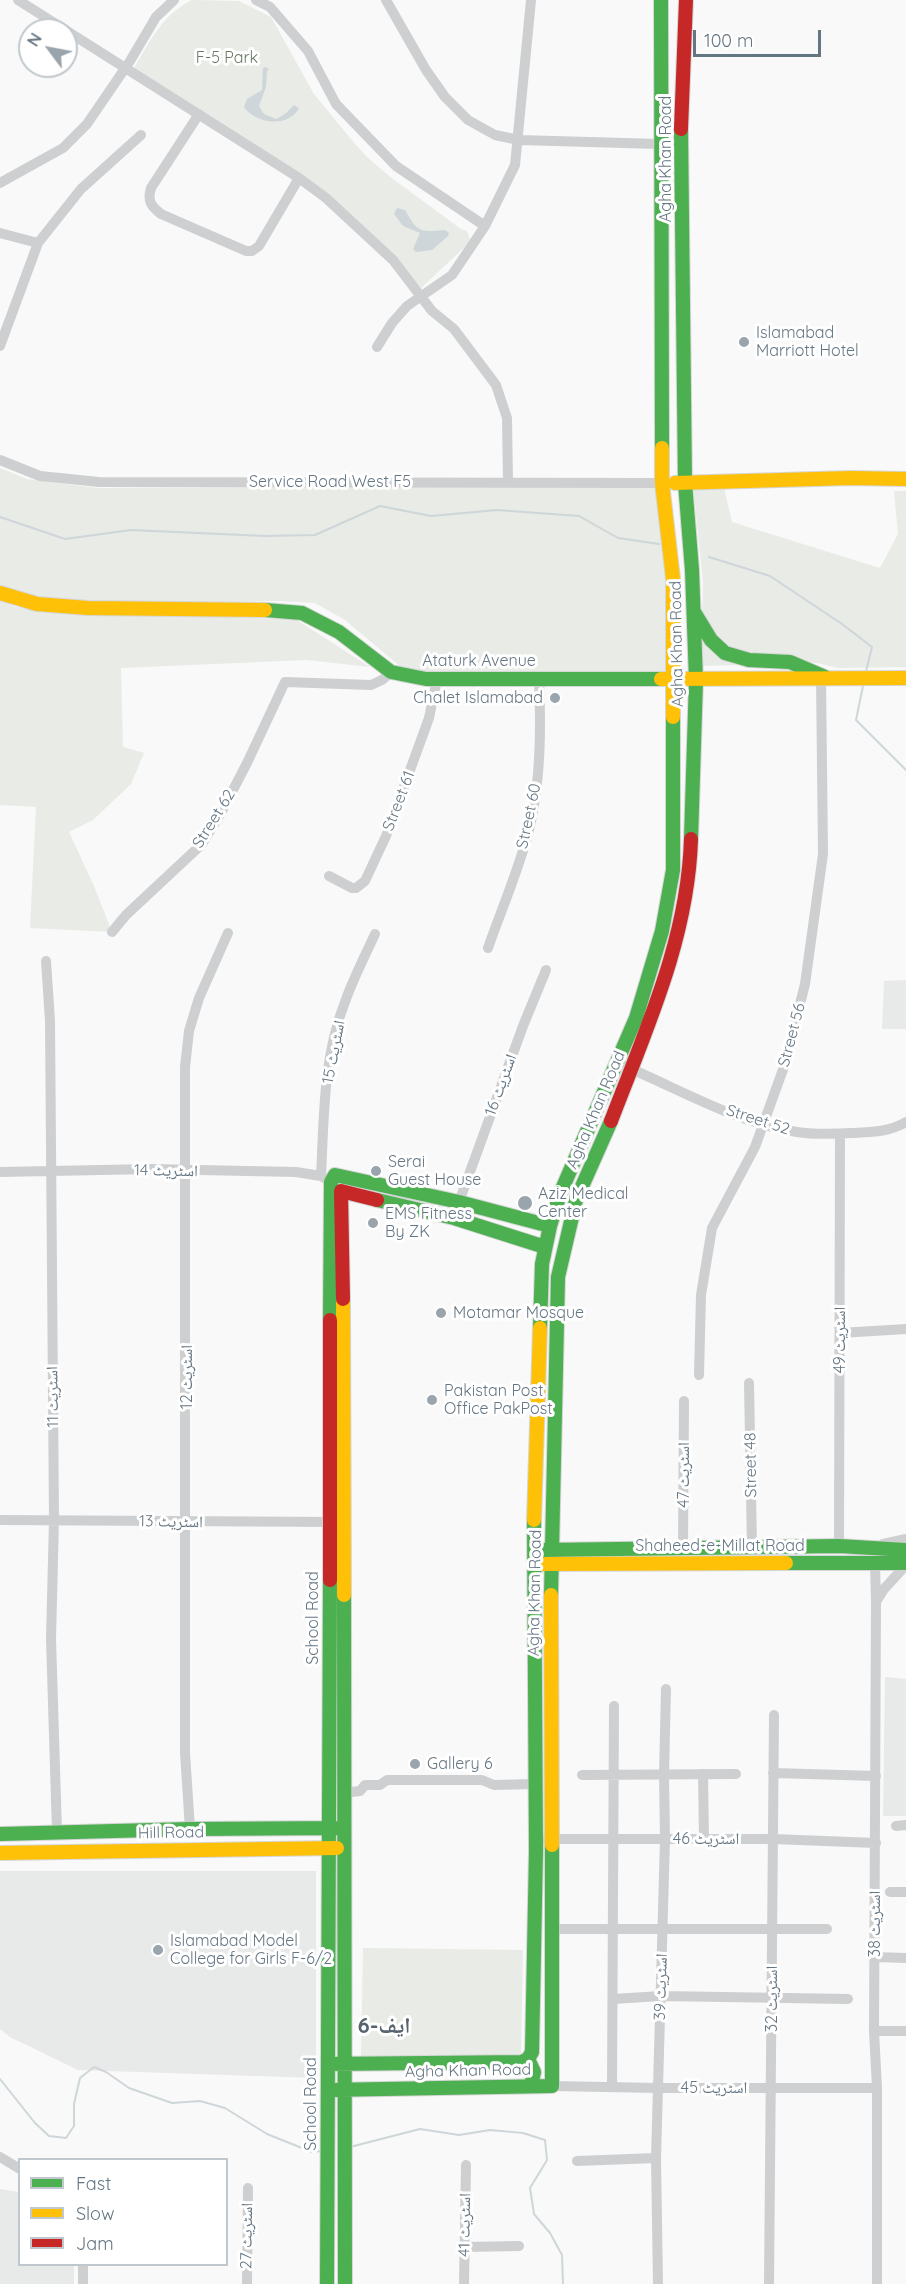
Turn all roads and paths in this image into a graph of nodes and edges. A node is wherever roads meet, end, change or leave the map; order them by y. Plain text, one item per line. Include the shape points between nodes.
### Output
1 (18, 0) edge
2 (174, 0) edge
3 (256, 0) edge
4 (386, 0) edge
5 (531, 0) edge
6 (661, 0) edge
7 (686, 0) edge
8 (125, 68) junction
9 (199, 114) junction
10 (141, 135) dead end
11 (519, 140) junction
12 (659, 144) junction
13 (680, 144) junction
14 (298, 178) junction
15 (0, 183) edge
16 (485, 226) junction
17 (0, 233) edge
18 (38, 243) junction
19 (421, 297) junction
20 (0, 346) edge
21 (378, 347) dead end
22 (0, 460) edge
23 (906, 479) edge
24 (508, 482) junction
25 (662, 483) junction
26 (685, 483) junction
27 (0, 593) edge
28 (694, 612) junction
29 (391, 672) junction
30 (539, 678) junction
31 (906, 678) edge
32 (673, 679) junction
33 (825, 679) junction
34 (437, 680) junction
35 (696, 680) junction
36 (329, 876) dead end
37 (112, 932) dead end
38 (228, 933) dead end
39 (375, 934) dead end
40 (488, 948) dead end
41 (46, 961) dead end
42 (546, 970) dead end
43 (617, 1063) junction
44 (632, 1069) junction
45 (906, 1122) edge
46 (764, 1124) junction
47 (840, 1134) junction
48 (186, 1171) junction
49 (0, 1172) edge
50 (50, 1172) junction
51 (333, 1181) junction
52 (459, 1202) junction
53 (550, 1226) junction
54 (545, 1247) junction
55 (541, 1275) junction
56 (558, 1277) junction
57 (906, 1329) edge
58 (840, 1333) junction
59 (699, 1375) dead end
60 (749, 1383) dead end
61 (684, 1401) dead end
62 (0, 1520) edge
63 (54, 1520) junction
64 (187, 1522) junction
65 (336, 1522) junction
66 (752, 1547) junction
67 (851, 1547) junction
68 (688, 1553) junction
69 (906, 1553) edge
70 (551, 1556) junction
71 (534, 1557) junction
72 (851, 1563) junction
73 (875, 1564) junction
74 (876, 1602) junction
75 (336, 1650) junction
76 (666, 1689) dead end
77 (614, 1706) dead end
78 (774, 1715) dead end
79 (613, 1773) junction
80 (773, 1773) junction
81 (582, 1774) dead end
82 (664, 1774) junction
83 (703, 1774) junction
84 (736, 1774) dead end
85 (876, 1776) junction
86 (535, 1784) junction
87 (344, 1793) junction
88 (329, 1827) junction
89 (343, 1828) junction
90 (190, 1829) junction
91 (57, 1832) junction
92 (0, 1834) edge
93 (536, 1839) junction
94 (551, 1839) junction
95 (612, 1839) junction
96 (665, 1839) junction
97 (704, 1839) junction
98 (773, 1839) junction
99 (876, 1843) junction
100 (336, 1848) junction
101 (0, 1853) edge
102 (890, 1892) dead end
103 (906, 1892) edge
104 (614, 1928) junction
105 (551, 1929) junction
106 (663, 1929) junction
107 (773, 1929) junction
108 (827, 1929) dead end
109 (534, 1946) junction
110 (551, 1946) junction
111 (875, 1957) junction
112 (906, 1958) edge
113 (661, 1996) junction
114 (613, 1998) junction
115 (772, 1998) junction
116 (848, 2000) dead end
117 (874, 2031) junction
118 (906, 2031) edge
119 (552, 2054) junction
120 (530, 2056) junction
121 (344, 2063) junction
122 (328, 2064) junction
123 (531, 2086) junction
124 (552, 2086) junction
125 (612, 2087) junction
126 (658, 2088) junction
127 (771, 2088) junction
128 (877, 2088) junction
129 (328, 2090) junction
130 (344, 2090) junction
131 (0, 2157) edge
132 (656, 2158) junction
133 (577, 2161) dead end
134 (466, 2165) dead end
135 (18, 2168) edge
136 (248, 2188) dead end
137 (519, 2246) dead end
138 (465, 2247) junction
139 (83, 2266) edge
140 (83, 2284) edge
141 (247, 2284) edge
142 (327, 2284) edge
143 (345, 2284) edge
144 (464, 2284) edge
145 (658, 2284) edge
146 (769, 2284) edge
147 (877, 2284) edge

1 - 8 street
2 - 8 street via 156,17
3 - 16 street via 270,7 308,51 336,104 396,166
4 - 11 street via 445,97 468,120 495,135
5 - 11 street
6 - 12 street, Agha Khan Road
7 - 13 street, Agha Khan Road
8 - 9 street
8 - 15 street via 87,124 63,148
9 - 14 street
9 - 14 street via 151,188 148,197 161,214 252,251 259,246
10 - 18 street via 81,189
11 - 12 street
11 - 16 street via 515,165
12 - 13 street
12 - 25 street, Agha Khan Road
13 - 26 street, Agha Khan Road
14 - 19 street via 326,198 393,260
16 - 19 street via 452,275
17 - 18 street
18 - 20 street
19 - 21 street via 392,323
19 - 24 street via 454,329 496,385 507,418
22 - 24 street, Service Road West F5 via 40,476 99,482
23 - 26 street
24 - 25 street, Service Road West F5
25 - 26 street
25 - 32 street, Agha Khan Road via 672,579
26 - 28 street, Agha Khan Road
27 - 29 street, Ataturk Avenue via 37,604 88,608 302,613 339,632
28 - 33 street via 725,653 757,661 788,662
28 - 35 street, Agha Khan Road
29 - 34 street, Ataturk Avenue
29 - 37 street, Street 62 via 371,685 285,682 247,763 202,844
30 - 32 street, Ataturk Avenue
30 - 34 street, Ataturk Avenue
30 - 40 street, Street 60 via 540,748 533,810
31 - 33 street, Ataturk Avenue
32 - 35 street, Ataturk Avenue
32 - 43 street, Agha Khan Road via 673,870 649,979
33 - 35 street, Ataturk Avenue
33 - 46 street, Street 56 via 819,894 798,1019
34 - 36 street, Street 61 via 416,758 368,876 352,888
35 - 44 street, Agha Khan Road via 690,872 678,937
38 - 48 street, اسٹریٹ 12 via 189,1031 185,1067
39 - 51 street, اسٹریٹ 15 via 344,1004 329,1061 324,1101
41 - 50 street, اسٹریٹ 11
42 - 52 street, اسٹریٹ 16
43 - 44 street, Street 52
43 - 53 street, Agha Khan Road
44 - 46 street, Street 52
44 - 56 street, Agha Khan Road via 576,1200
45 - 47 street, Street 52 via 879,1132
46 - 47 street, Street 52 via 797,1132
46 - 59 street, Street 56 via 712,1228 701,1295
47 - 58 street, اسٹریٹ 49
48 - 50 street, اسٹریٹ 14
48 - 51 street, اسٹریٹ 14 via 296,1172
48 - 64 street, اسٹریٹ 12
49 - 50 street, اسٹریٹ 14
50 - 63 street, اسٹریٹ 11
51 - 52 street
51 - 54 street
51 - 65 street, School Road
52 - 53 street
53 - 54 street, Agha Khan Road
54 - 55 street, Agha Khan Road
55 - 56 street
55 - 71 street, Agha Khan Road
56 - 70 street, Agha Khan Road
57 - 58 street
58 - 67 street, اسٹریٹ 49
60 - 66 street, Street 48
61 - 68 street, اسٹریٹ 47
62 - 63 street, اسٹریٹ 13
63 - 64 street, اسٹریٹ 13
63 - 91 street, اسٹریٹ 11 via 51,1639
64 - 65 street, اسٹریٹ 13
64 - 90 street, اسٹریٹ 12 via 185,1753
65 - 75 street, School Road
66 - 67 street, Shaheed-e-Millat Road
66 - 68 street, Shaheed-e-Millat Road
67 - 69 street, Shaheed-e-Millat Road
67 - 72 street
68 - 70 street, Shaheed-e-Millat Road
68 - 72 street, Shaheed-e-Millat Road
69 - 73 street, Shaheed-e-Millat Road
69 - 74 street
70 - 71 street, Shaheed-e-Millat Road
70 - 94 street, Agha Khan Road
71 - 86 street, Agha Khan Road
72 - 73 street, Shaheed-e-Millat Road
73 - 74 street, اسٹریٹ 38
74 - 85 street, اسٹریٹ 38
75 - 87 street, School Road
75 - 88 street, School Road
76 - 82 street, اسٹریٹ 39
77 - 79 street
78 - 80 street, اسٹریٹ 32
79 - 81 street
79 - 82 street
79 - 95 street
80 - 85 street
80 - 98 street, اسٹریٹ 32
82 - 83 street
82 - 96 street, اسٹریٹ 39
83 - 84 street
83 - 97 street
85 - 99 street, اسٹریٹ 38
86 - 87 street via 387,1780
86 - 93 street, Agha Khan Road
87 - 89 street, School Road
88 - 89 street, Hill Road
88 - 90 street, Hill Road
88 - 100 street, School Road
89 - 100 street, School Road
90 - 91 street, Hill Road
91 - 92 street, Hill Road
93 - 94 street, اسٹریٹ 46
93 - 109 street, Agha Khan Road
94 - 95 street, اسٹریٹ 46
94 - 105 street, Agha Khan Road
95 - 96 street, اسٹریٹ 46
95 - 104 street
96 - 97 street, اسٹریٹ 46
96 - 106 street, اسٹریٹ 39
97 - 98 street, اسٹریٹ 46
98 - 99 street, اسٹریٹ 46
98 - 107 street, اسٹریٹ 32
99 - 111 street, اسٹریٹ 38
100 - 101 street, Hill Road
100 - 121 street, School Road
100 - 122 street, School Road
102 - 103 street
104 - 105 street
104 - 106 street
104 - 114 street
105 - 110 street, Agha Khan Road
106 - 107 street
106 - 113 street, اسٹریٹ 39
107 - 108 street
107 - 115 street, اسٹریٹ 32
109 - 110 street
109 - 120 street, Agha Khan Road
110 - 119 street, Agha Khan Road
111 - 112 street
111 - 117 street, اسٹریٹ 38
113 - 114 street
113 - 115 street
113 - 126 street, اسٹریٹ 39
114 - 125 street
115 - 116 street
115 - 127 street, اسٹریٹ 32
117 - 118 street
117 - 128 street, اسٹریٹ 38
119 - 120 street
119 - 124 street, Agha Khan Road
120 - 121 street, Agha Khan Road via 522,2062
120 - 123 street via 535,2072
121 - 122 street, Agha Khan Road
121 - 130 street, School Road
122 - 129 street, School Road
123 - 124 street, Agha Khan Road
123 - 130 street, Agha Khan Road
124 - 125 street, اسٹریٹ 45
125 - 126 street, اسٹریٹ 45
126 - 127 street, اسٹریٹ 45
126 - 132 street, اسٹریٹ 39
127 - 128 street, اسٹریٹ 45
127 - 146 street, اسٹریٹ 32
128 - 147 street, اسٹریٹ 38
129 - 130 street, Agha Khan Road
129 - 142 street, School Road
130 - 143 street, School Road
131 - 135 street
132 - 133 street
132 - 145 street, اسٹریٹ 39
134 - 138 street, اسٹریٹ 41
136 - 141 street, اسٹریٹ 27
137 - 138 street
138 - 144 street, اسٹریٹ 41
139 - 140 street

